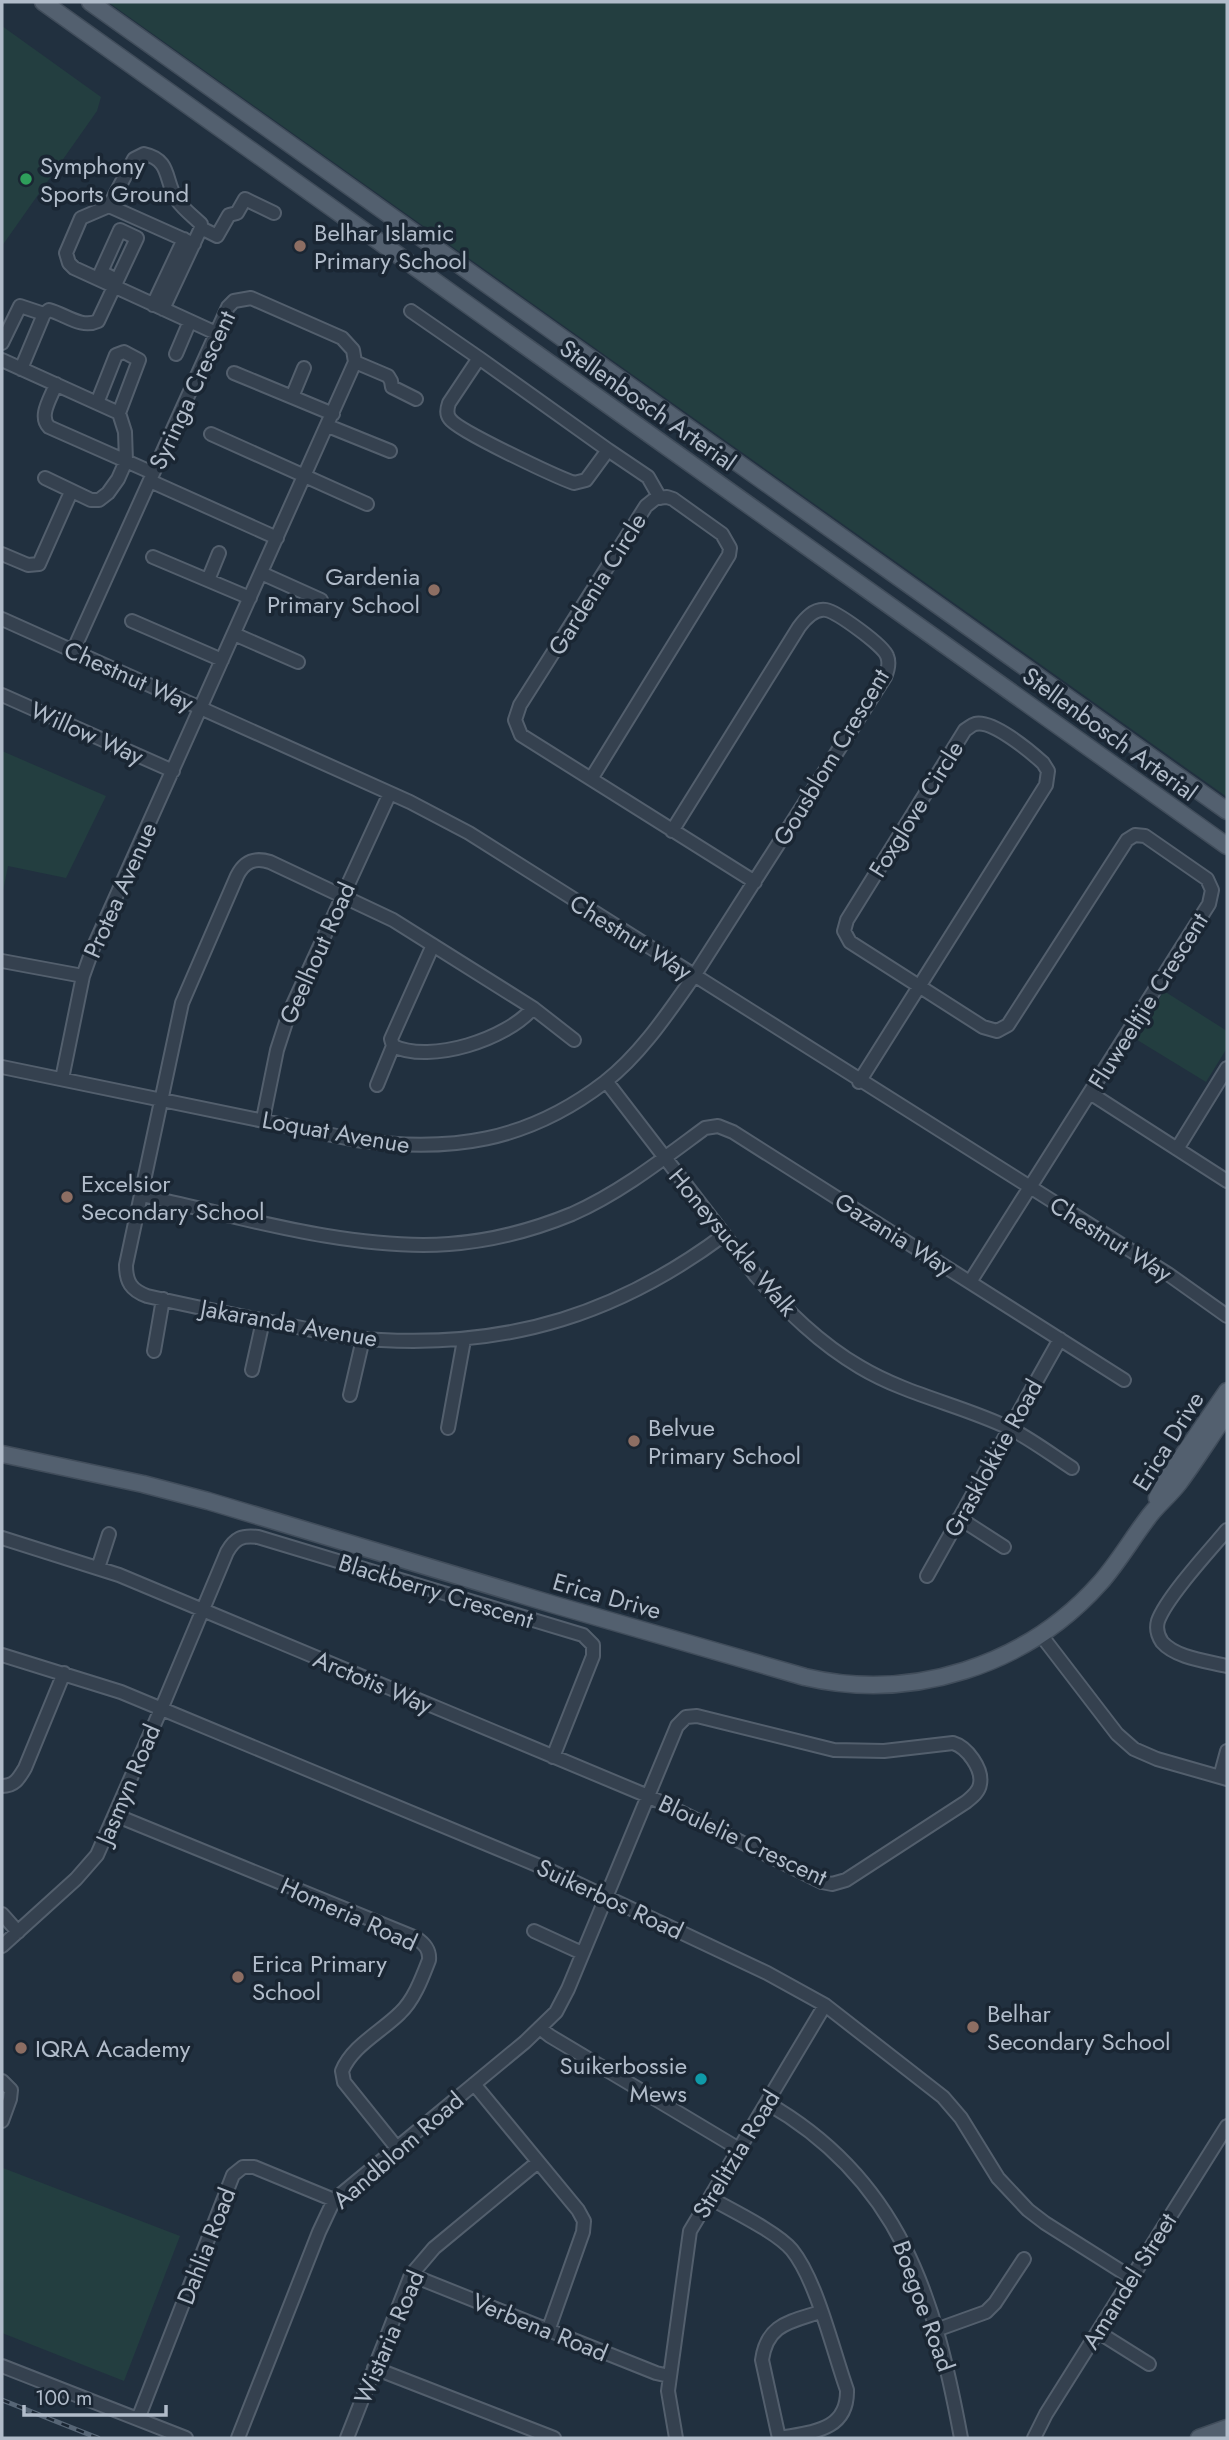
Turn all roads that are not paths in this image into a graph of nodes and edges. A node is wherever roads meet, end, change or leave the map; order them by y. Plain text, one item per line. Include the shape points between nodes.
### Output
1 (43, 2) edge
2 (90, 2) edge
3 (109, 206) junction
4 (274, 214) dead end
5 (201, 228) junction
6 (189, 242) junction
7 (116, 283) junction
8 (158, 307) junction
9 (411, 311) dead end
10 (44, 314) junction
11 (190, 321) junction
12 (216, 333) junction
13 (2, 343) edge
14 (176, 354) dead end
15 (479, 358) junction
16 (2, 360) edge
17 (355, 362) junction
18 (304, 368) dead end
19 (21, 369) junction
20 (234, 373) dead end
21 (56, 384) junction
22 (292, 397) junction
23 (416, 399) dead end
24 (97, 403) junction
25 (119, 413) junction
26 (330, 420) junction
27 (211, 434) dead end
28 (608, 450) junction
29 (390, 451) dead end
30 (126, 461) junction
31 (305, 476) junction
32 (151, 477) junction
33 (45, 478) dead end
34 (71, 492) junction
35 (660, 498) junction
36 (367, 504) dead end
37 (277, 538) junction
38 (2, 554) edge
39 (219, 554) dead end
40 (153, 557) dead end
41 (261, 573) junction
42 (208, 580) junction
43 (250, 598) junction
44 (321, 600) dead end
45 (2, 619) edge
46 (132, 621) dead end
47 (234, 634) junction
48 (74, 651) junction
49 (222, 660) junction
50 (298, 662) dead end
51 (2, 695) edge
52 (201, 708) junction
53 (173, 771) junction
54 (591, 779) junction
55 (390, 793) junction
56 (1227, 811) edge
57 (673, 831) junction
58 (1227, 846) edge
59 (755, 882) junction
60 (342, 895) junction
61 (433, 945) junction
62 (2, 961) edge
63 (83, 976) junction
64 (695, 976) junction
65 (919, 987) junction
66 (533, 1008) junction
67 (574, 1040) dead end
68 (393, 1046) junction
69 (2, 1067) edge
70 (1227, 1068) edge
71 (62, 1079) junction
72 (606, 1081) junction
73 (859, 1082) junction
74 (377, 1085) dead end
75 (1090, 1093) junction
76 (161, 1100) junction
77 (263, 1119) junction
78 (1177, 1149) junction
79 (664, 1159) junction
80 (1227, 1181) edge
81 (1029, 1189) junction
82 (141, 1195) junction
83 (724, 1235) junction
84 (970, 1282) junction
85 (163, 1299) junction
86 (1227, 1316) edge
87 (263, 1321) junction
88 (363, 1339) junction
89 (1060, 1339) junction
90 (464, 1340) junction
91 (154, 1351) dead end
92 (251, 1370) dead end
93 (1124, 1380) dead end
94 (1227, 1391) edge
95 (350, 1395) dead end
96 (1227, 1413) edge
97 (448, 1428) dead end
98 (1009, 1428) junction
99 (2, 1454) edge
100 (1072, 1468) dead end
101 (1148, 1516) junction
102 (959, 1518) junction
103 (1227, 1530) edge
104 (109, 1534) dead end
105 (2, 1538) edge
106 (1004, 1547) dead end
107 (98, 1568) junction
108 (927, 1576) dead end
109 (203, 1610) junction
110 (1041, 1635) junction
111 (2, 1655) edge
112 (1227, 1666) edge
113 (64, 1673) junction
114 (161, 1709) junction
115 (1227, 1751) edge
116 (553, 1757) junction
117 (1223, 1778) edge
118 (2, 1786) edge
119 (648, 1796) junction
120 (115, 1815) junction
121 (606, 1895) junction
122 (2, 1914) edge
123 (534, 1931) dead end
124 (18, 1932) junction
125 (2, 1946) edge
126 (582, 1953) junction
127 (825, 2005) junction
128 (541, 2029) junction
129 (2, 2081) edge
130 (474, 2084) junction
131 (767, 2104) junction
132 (2, 2121) edge
133 (1227, 2126) edge
134 (397, 2148) junction
135 (739, 2149) junction
136 (538, 2162) junction
137 (710, 2197) junction
138 (334, 2200) junction
139 (1024, 2259) dead end
140 (411, 2275) junction
141 (1132, 2278) junction
142 (820, 2312) junction
143 (936, 2330) junction
144 (548, 2331) junction
145 (1098, 2332) junction
146 (1149, 2364) dead end
147 (2, 2365) edge
148 (374, 2368) junction
149 (669, 2375) junction
150 (138, 2419) junction
151 (1227, 2428) edge
152 (186, 2438) edge
153 (238, 2438) edge
154 (347, 2438) edge
155 (554, 2438) edge
156 (677, 2438) edge
157 (780, 2438) edge
158 (961, 2438) edge
159 (1034, 2438) edge
160 (1199, 2438) edge

1 - 58 main road, Stellenbosch Arterial
2 - 56 main road, Stellenbosch Arterial
3 - 5 street via 134,159 147,154 166,168 177,199
3 - 6 street
3 - 7 street via 81,218 65,253 74,268
4 - 5 street via 245,199 217,236
5 - 6 street
6 - 8 street
7 - 8 street
7 - 10 street via 98,321 92,324 51,310
8 - 11 street
9 - 15 street
10 - 13 street via 20,306
10 - 19 street
11 - 12 street
11 - 14 street
12 - 17 street, Syringa Crescent via 234,301 251,298 342,338 353,350
12 - 32 street, Syringa Crescent
15 - 28 street
15 - 28 street via 449,403 452,422 574,482 586,480
16 - 19 street
17 - 23 street via 388,376 392,387
17 - 26 street
18 - 22 street
19 - 21 street
20 - 22 street
21 - 24 street
21 - 30 street via 44,422
22 - 26 street
24 - 25 street
24 - 25 street via 116,355 124,352 138,359 139,365
25 - 30 street
26 - 29 street
26 - 31 street
27 - 31 street
28 - 35 street via 648,477
30 - 32 street
30 - 34 street via 108,494 99,500
31 - 36 street
31 - 37 street
32 - 37 street
32 - 48 street, Syringa Crescent
33 - 34 street
34 - 38 street via 39,564 28,565
35 - 54 street, Gardenia Circle via 670,498 722,534 729,555
35 - 54 street, Gardenia Circle via 642,512 516,714 521,735
37 - 41 street
39 - 42 street
40 - 42 street
41 - 43 street
41 - 44 street
42 - 43 street
43 - 47 street
45 - 48 street, Chestnut Way
46 - 49 street
47 - 49 street
47 - 50 street
48 - 52 street, Chestnut Way
49 - 52 street
51 - 53 street, Willow Way
52 - 53 street, Protea Avenue
52 - 55 street, Chestnut Way
53 - 63 street, Protea Avenue
54 - 57 street, Gardenia Circle
55 - 60 street, Geelhout Road
55 - 64 street, Chestnut Way via 468,833
57 - 59 street, Gardenia Circle
57 - 59 street, Gousblom Crescent via 799,627 817,611 835,614 883,649 888,670
59 - 64 street, Gousblom Crescent
60 - 61 street
60 - 76 street via 263,860 244,865 182,1003
60 - 77 street, Geelhout Road via 282,1031
61 - 66 street
61 - 68 street via 391,1039
62 - 63 street
63 - 71 street, Protea Avenue
64 - 72 street, Loquat Avenue via 649,1036
64 - 73 street, Chestnut Way
65 - 65 street, Foxglove Circle via 850,942 844,931 846,920 965,730 985,724 1043,763 1048,771 1046,785
65 - 73 street, Foxglove Circle
65 - 75 street, Fluweeltjie Crescent via 983,1027 998,1031 1008,1025 1127,840 1135,835 1154,840 1207,879 1212,890 1209,904
66 - 67 street
66 - 68 street via 513,1027 473,1043 414,1051
68 - 74 street
69 - 71 street, Loquat Avenue
70 - 78 street
71 - 76 street, Loquat Avenue
72 - 77 street, Loquat Avenue via 558,1113 522,1129 441,1146 356,1140
72 - 79 street, Honeysuckle Walk
73 - 81 street, Chestnut Way
75 - 78 street
75 - 81 street, Fluweeltjie Crescent
76 - 77 street, Loquat Avenue
76 - 82 street
78 - 80 street
79 - 82 street, Gazania Way via 574,1213 515,1233 448,1244 375,1242 322,1234
79 - 83 street, Honeysuckle Walk
79 - 84 street, Gazania Way via 705,1128 718,1126 733,1132
81 - 84 street, Fluweeltjie Crescent
81 - 86 street, Chestnut Way
82 - 85 street, Jakaranda Avenue via 126,1278 140,1293
83 - 90 street, Jakaranda Avenue via 624,1297 524,1330
83 - 98 street, Honeysuckle Walk via 777,1300 834,1351 891,1382
84 - 89 street, Gazania Way
85 - 87 street, Jakaranda Avenue
85 - 91 street
87 - 88 street, Jakaranda Avenue
87 - 92 street
88 - 90 street, Jakaranda Avenue
88 - 95 street
89 - 93 street, Gazania Way
89 - 98 street, Grasklokkie Road
90 - 97 street
94 - 101 main road, Erica Drive via 1168,1477
96 - 101 main road, Erica Drive via 1178,1484
98 - 100 street, Honeysuckle Walk
98 - 102 street, Grasklokkie Road
99 - 110 main road, Erica Drive via 208,1501 820,1680 871,1686 928,1680 987,1664
101 - 110 main road, Erica Drive via 1101,1582
102 - 106 street
102 - 108 street, Grasklokkie Road
103 - 112 street via 1171,1601 1157,1628 1161,1641 1175,1651
104 - 107 street
105 - 107 street, Arctotis Way
107 - 109 street, Arctotis Way
109 - 114 street, Blackberry Crescent
109 - 116 street, Arctotis Way
109 - 116 street, Blackberry Crescent via 232,1542 247,1535 583,1634 593,1645 593,1656
110 - 117 street via 1117,1734 1134,1749
111 - 113 street, Suikerbos Road
113 - 114 street, Suikerbos Road
113 - 118 street via 25,1768 17,1782
114 - 120 street, Jasmyn Road
114 - 121 street, Suikerbos Road
115 - 117 street
116 - 119 street, Arctotis Way
119 - 119 street, Bloulelie Crescent via 677,1726 687,1717 697,1716 834,1750 884,1751 953,1743 967,1752 981,1780 980,1788 966,1802 846,1880 832,1884
119 - 121 street, Bloulelie Crescent
120 - 124 street, Jasmyn Road via 97,1855
120 - 134 street, Homeria Road via 424,1944 429,1960 411,1998 350,2056 342,2071 344,2082
121 - 126 street, Aandblom Road
121 - 127 street, Suikerbos Road
122 - 124 street
123 - 126 street
124 - 125 street, Jasmyn Road
126 - 128 street, Aandblom Road via 556,2012
127 - 131 street, Strelitzia Road
127 - 141 street, Suikerbos Road via 943,2097 998,2178 1028,2210
128 - 130 street, Aandblom Road
128 - 135 street
129 - 132 street via 11,2095
130 - 134 street, Aandblom Road
130 - 136 street
131 - 135 street, Strelitzia Road
131 - 143 street, Boegoe Road via 800,2122 863,2181 909,2252
133 - 141 street, Amandel Street
134 - 138 street, Aandblom Road
135 - 137 street, Strelitzia Road
136 - 140 street, Wistaria Road via 434,2248
136 - 144 street via 584,2221
137 - 142 street via 792,2250
137 - 149 street, Strelitzia Road via 690,2231
138 - 150 street, Dahlia Road via 254,2167 243,2167 233,2175
138 - 153 street, Aandblom Road
139 - 143 street via 986,2312
140 - 144 street, Verbena Road
140 - 148 street, Wistaria Road
141 - 145 street, Amandel Street
142 - 157 street via 783,2325 764,2348 762,2360
142 - 157 street via 847,2402 837,2421 828,2426
143 - 158 street, Boegoe Road
144 - 149 street, Verbena Road
145 - 146 street
145 - 159 street, Amandel Street
147 - 150 street
148 - 154 street, Wistaria Road
148 - 155 street
149 - 156 street, Strelitzia Road
150 - 152 street
151 - 160 main road

